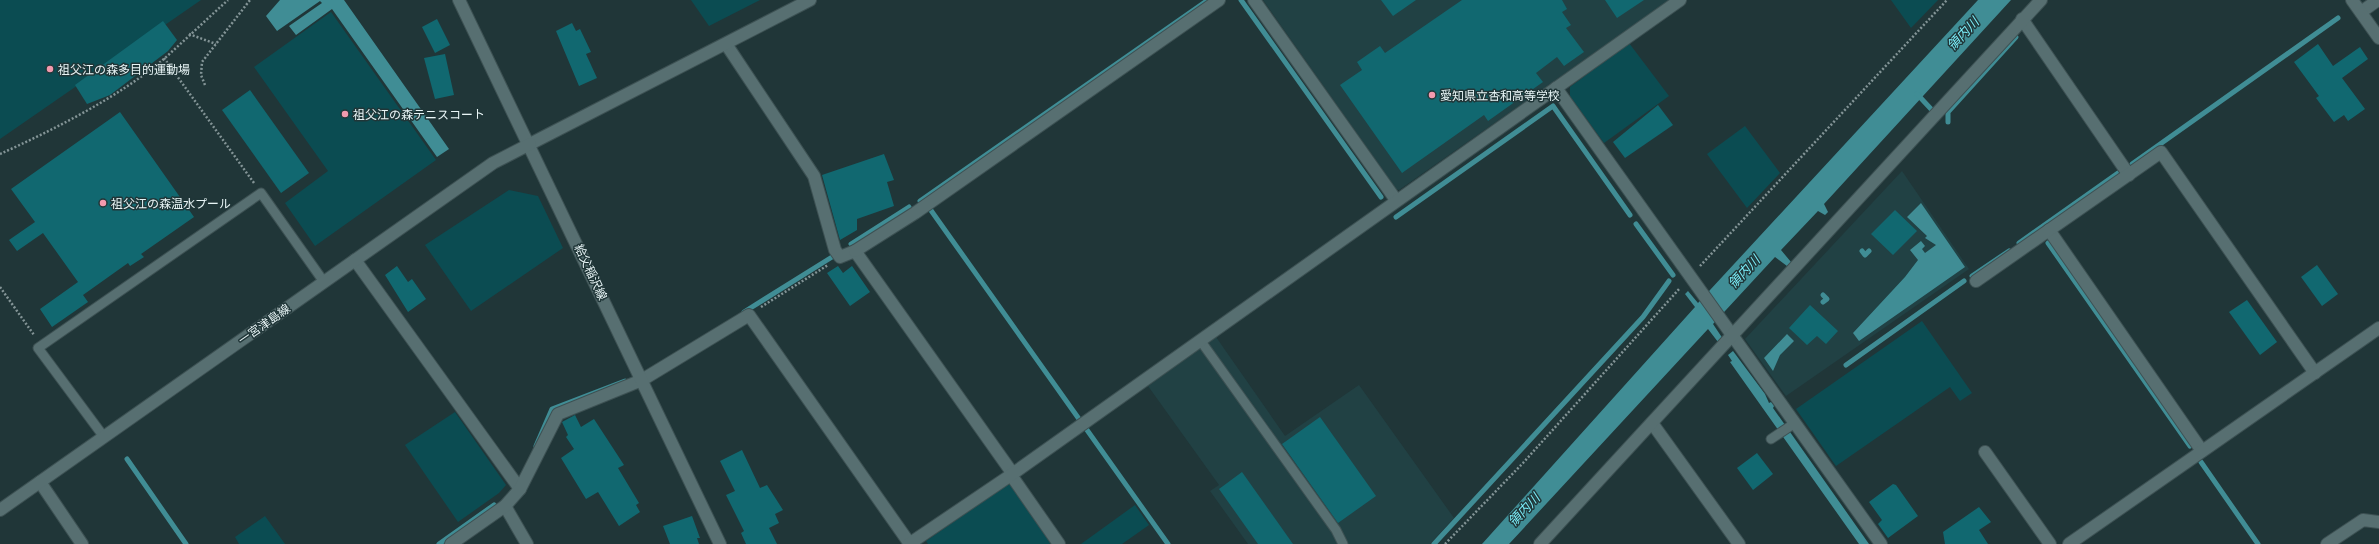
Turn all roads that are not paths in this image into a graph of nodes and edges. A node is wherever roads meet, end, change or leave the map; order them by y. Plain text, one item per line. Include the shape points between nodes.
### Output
1 (460, 0) edge
2 (1219, 0) edge
3 (1254, 0) edge
4 (1680, 0) edge
5 (2041, 0) edge
6 (2352, 0) edge
7 (2378, 0) edge
8 (807, 1) edge
9 (2361, 12) junction
10 (2022, 19) junction
11 (2379, 38) edge
12 (726, 44) junction
13 (1556, 88) junction
14 (530, 144) junction
15 (2129, 174) junction
16 (1396, 200) junction
17 (2049, 230) junction
18 (855, 251) junction
19 (356, 260) junction
20 (1976, 281) dead end
21 (324, 282) junction
22 (2379, 328) edge
23 (1732, 335) junction
24 (1200, 340) junction
25 (2315, 373) junction
26 (642, 380) junction
27 (1652, 423) junction
28 (1792, 425) junction
29 (104, 437) junction
30 (1771, 439) dead end
31 (2202, 451) junction
32 (1985, 452) dead end
33 (1012, 474) junction
34 (40, 482) junction
35 (520, 489) junction
36 (505, 506) junction
37 (0, 510) edge
38 (2379, 522) edge
39 (82, 544) edge
40 (451, 544) edge
41 (527, 544) edge
42 (720, 544) edge
43 (910, 544) edge
44 (1059, 544) edge
45 (1343, 544) edge
46 (1540, 544) edge
47 (1738, 544) edge
48 (1881, 544) edge
49 (2050, 544) edge
50 (2069, 544) edge
51 (2327, 544) edge

1 - 14 street, 給父稲沢線
2 - 18 street via 915,213
3 - 16 street
4 - 13 street
5 - 10 street
6 - 9 street
7 - 9 street
8 - 12 street, 一宮津島線
9 - 11 street
10 - 15 street
10 - 23 street
12 - 14 street, 一宮津島線
12 - 18 street via 814,176 835,250 840,257
13 - 16 street
13 - 23 street
14 - 19 street, 一宮津島線 via 493,163
14 - 26 street, 給父稲沢線
15 - 17 street
15 - 25 street via 2161,152
16 - 24 street
17 - 20 street
17 - 31 street
18 - 33 street
19 - 21 street, 一宮津島線
19 - 35 street
21 - 29 street, 一宮津島線
21 - 29 lane via 261,193 38,348
22 - 25 street
23 - 27 street
23 - 28 street
24 - 33 street
24 - 45 lane via 1336,530
25 - 31 street
26 - 35 street via 558,414
26 - 42 street, 給父稲沢線
26 - 43 street via 749,315
27 - 46 street
27 - 47 street
28 - 30 lane
28 - 48 street
29 - 34 street, 一宮津島線
31 - 50 street
32 - 49 street
33 - 43 street
33 - 44 street
34 - 37 street, 一宮津島線
34 - 39 street
35 - 36 street
36 - 40 street
36 - 41 street
38 - 51 street via 2363,520

